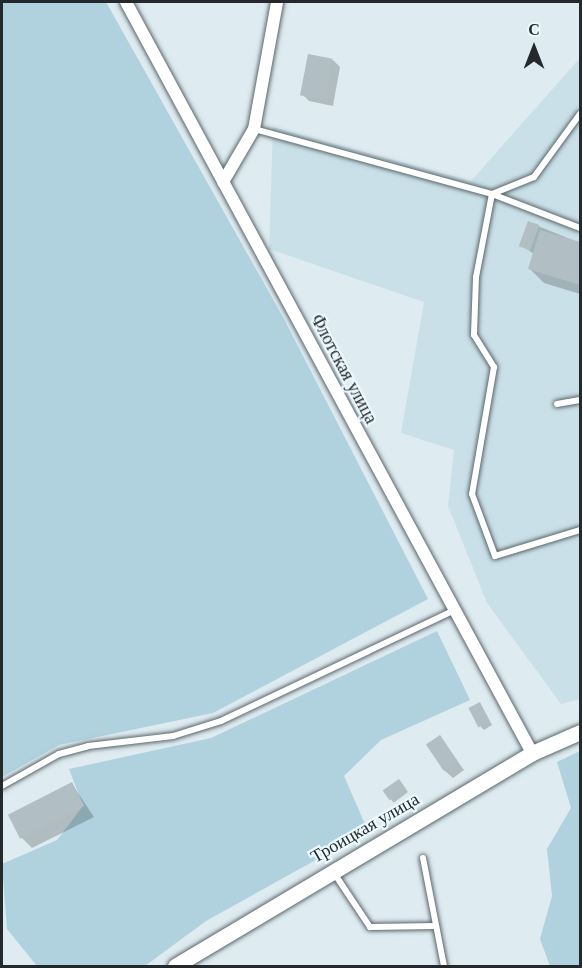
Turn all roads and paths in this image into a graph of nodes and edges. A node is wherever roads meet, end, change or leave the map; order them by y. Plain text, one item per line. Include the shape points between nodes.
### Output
1 (126, 2) edge
2 (277, 2) edge
3 (580, 114) edge
4 (254, 129) junction
5 (223, 182) junction
6 (492, 194) junction
7 (580, 228) edge
8 (580, 400) edge
9 (557, 404) dead end
10 (580, 530) edge
11 (453, 611) junction
12 (580, 732) edge
13 (532, 753) junction
14 (2, 786) edge
15 (423, 858) dead end
16 (332, 870) junction
17 (436, 926) junction
18 (174, 966) edge
19 (444, 966) edge

1 - 5 street, Флотская улица
2 - 4 street
3 - 6 lane via 534,177
4 - 5 street
4 - 6 lane
5 - 11 street, Флотская улица
6 - 7 lane
6 - 10 lane via 476,277 474,335 494,368 472,494 495,556
8 - 9 lane
11 - 13 street, Флотская улица
11 - 14 lane via 221,721 173,736 88,746 59,754
12 - 13 street, Троицкая улица
13 - 16 street, Троицкая улица
15 - 17 lane
16 - 17 lane via 370,927
16 - 18 street, Троицкая улица
17 - 19 lane

